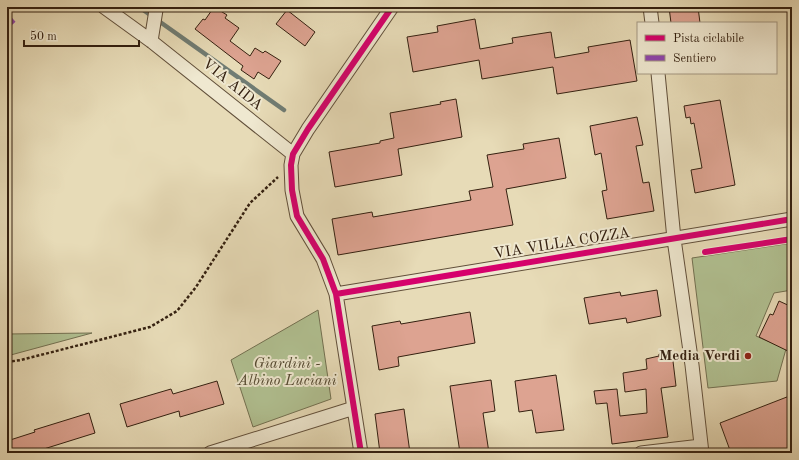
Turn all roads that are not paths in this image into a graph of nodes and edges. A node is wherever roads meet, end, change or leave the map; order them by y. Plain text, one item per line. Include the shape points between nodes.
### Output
1 (104, 7) edge
2 (154, 7) edge
3 (392, 7) edge
4 (650, 7) edge
5 (652, 22) edge
6 (151, 41) junction
7 (658, 74) edge
8 (292, 159) junction
9 (792, 219) edge
10 (674, 239) junction
11 (336, 294) junction
12 (354, 408) junction
13 (701, 449) edge
14 (210, 453) edge
15 (361, 453) edge
16 (641, 453) edge

1 - 6 street, VIA AIDA
2 - 6 street via 156,10
3 - 8 street via 308,129
4 - 5 street
6 - 8 street, VIA AIDA
7 - 10 street
8 - 11 street via 292,190 297,216 323,259
9 - 10 street, VIA VILLA COZZA
10 - 11 street, VIA VILLA COZZA
10 - 13 street
11 - 12 street
12 - 14 street
12 - 15 street
13 - 16 street

